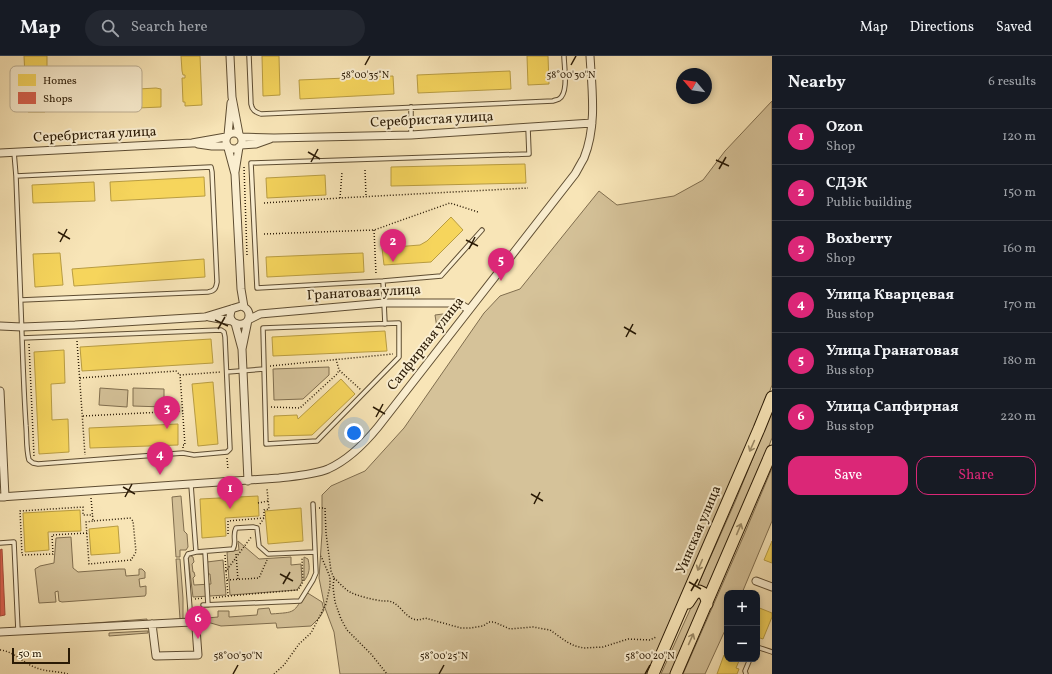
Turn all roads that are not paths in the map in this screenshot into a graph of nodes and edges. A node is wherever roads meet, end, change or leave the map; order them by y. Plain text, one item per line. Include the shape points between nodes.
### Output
1 (230, 56) edge
2 (249, 56) edge
3 (564, 56) edge
4 (590, 56) edge
5 (232, 97) junction
6 (411, 107) junction
7 (592, 123) junction
8 (528, 128) junction
9 (412, 135) junction
10 (227, 136) junction
11 (240, 136) junction
12 (274, 138) junction
13 (192, 143) junction
14 (240, 146) junction
15 (227, 147) junction
16 (14, 152) junction
17 (0, 153) edge
18 (235, 174) junction
19 (16, 176) junction
20 (482, 230) dead end
21 (384, 281) junction
22 (241, 289) junction
23 (21, 300) junction
24 (384, 303) junction
25 (234, 308) junction
26 (245, 308) junction
27 (468, 309) junction
28 (260, 314) junction
29 (205, 317) junction
30 (248, 320) junction
31 (233, 322) junction
32 (385, 324) junction
33 (0, 326) edge
34 (22, 327) junction
35 (22, 338) junction
36 (242, 349) junction
37 (264, 368) junction
38 (243, 371) junction
39 (227, 372) junction
40 (0, 391) edge
41 (772, 397) edge
42 (772, 451) edge
43 (248, 481) junction
44 (191, 485) junction
45 (3, 497) edge
46 (313, 506) road end
47 (0, 543) edge
48 (196, 552) junction
49 (205, 552) junction
50 (315, 552) junction
51 (756, 581) dead end
52 (772, 587) edge
53 (707, 604) junction
54 (203, 605) dead end
55 (208, 605) junction
56 (191, 622) junction
57 (152, 624) junction
58 (0, 632) edge
59 (18, 632) junction
60 (760, 648) edge
61 (772, 652) edge
62 (749, 662) edge
63 (653, 674) edge
64 (657, 674) edge
65 (676, 674) edge
66 (746, 674) edge

1 - 5 street
2 - 6 lane via 252,109 261,114
3 - 6 lane via 565,86 560,98
4 - 7 street, Сапфирная улица
5 - 10 street
5 - 11 street
6 - 9 lane
7 - 8 street, Серебристая улица
7 - 27 street, Сапфирная улица via 584,158 575,174
8 - 9 street, Серебристая улица
8 - 21 lane via 529,154 252,163 257,288
9 - 12 street, Серебристая улица
10 - 11 street via 233,133
10 - 13 street
10 - 15 street
11 - 12 street
11 - 14 street
12 - 14 street
13 - 15 street
13 - 16 street, Серебристая улица
14 - 15 street via 234,150
14 - 18 street
15 - 18 street
16 - 17 street, Серебристая улица
16 - 19 lane
18 - 22 street
19 - 23 lane
19 - 23 lane via 211,167 217,282 216,288 208,292
20 - 21 lane via 441,276
21 - 24 lane
22 - 25 street
22 - 26 street
23 - 34 lane
24 - 27 street, Гранатовая улица via 458,303
24 - 28 street, Гранатовая улица
24 - 32 lane
25 - 26 street
25 - 29 street
25 - 31 street via 230,315
26 - 28 street, Гранатовая улица
26 - 30 street via 249,314
27 - 43 street, Сапфирная улица via 378,427 346,458 328,469 309,474
28 - 30 street, Гранатовая улица
29 - 31 street
29 - 34 street
30 - 31 street via 244,324
30 - 36 street
31 - 36 street
32 - 37 lane via 263,328
32 - 37 lane via 399,323 400,357 317,442 266,444
33 - 34 street
34 - 35 lane
35 - 39 lane via 216,329 224,332
35 - 39 lane via 28,455 29,460 35,463 226,452 230,449
36 - 38 street
37 - 38 lane
38 - 39 lane
38 - 43 street
40 - 45 street
41 -> 63 main road, Уинская улица
53 -> 42 main road
43 - 44 street, Сапфирная улица
44 - 45 street, Сапфирная улица
44 - 48 lane
46 - 50 lane
47 - 59 lane via 14,542
48 - 49 lane
48 - 56 lane via 188,554 186,558
49 - 50 lane via 233,549 236,528 256,527 259,546 269,554
49 - 55 lane
50 - 55 lane via 315,576 300,601
51 - 52 street
53 - 64 main road via 702,592 697,591 691,598
65 -> 53 main road
54 - 55 lane
56 - 57 street
56 - 57 street via 196,628 198,655 156,656
57 - 59 street
58 - 59 street
60 - 61 lane
62 - 66 lane

